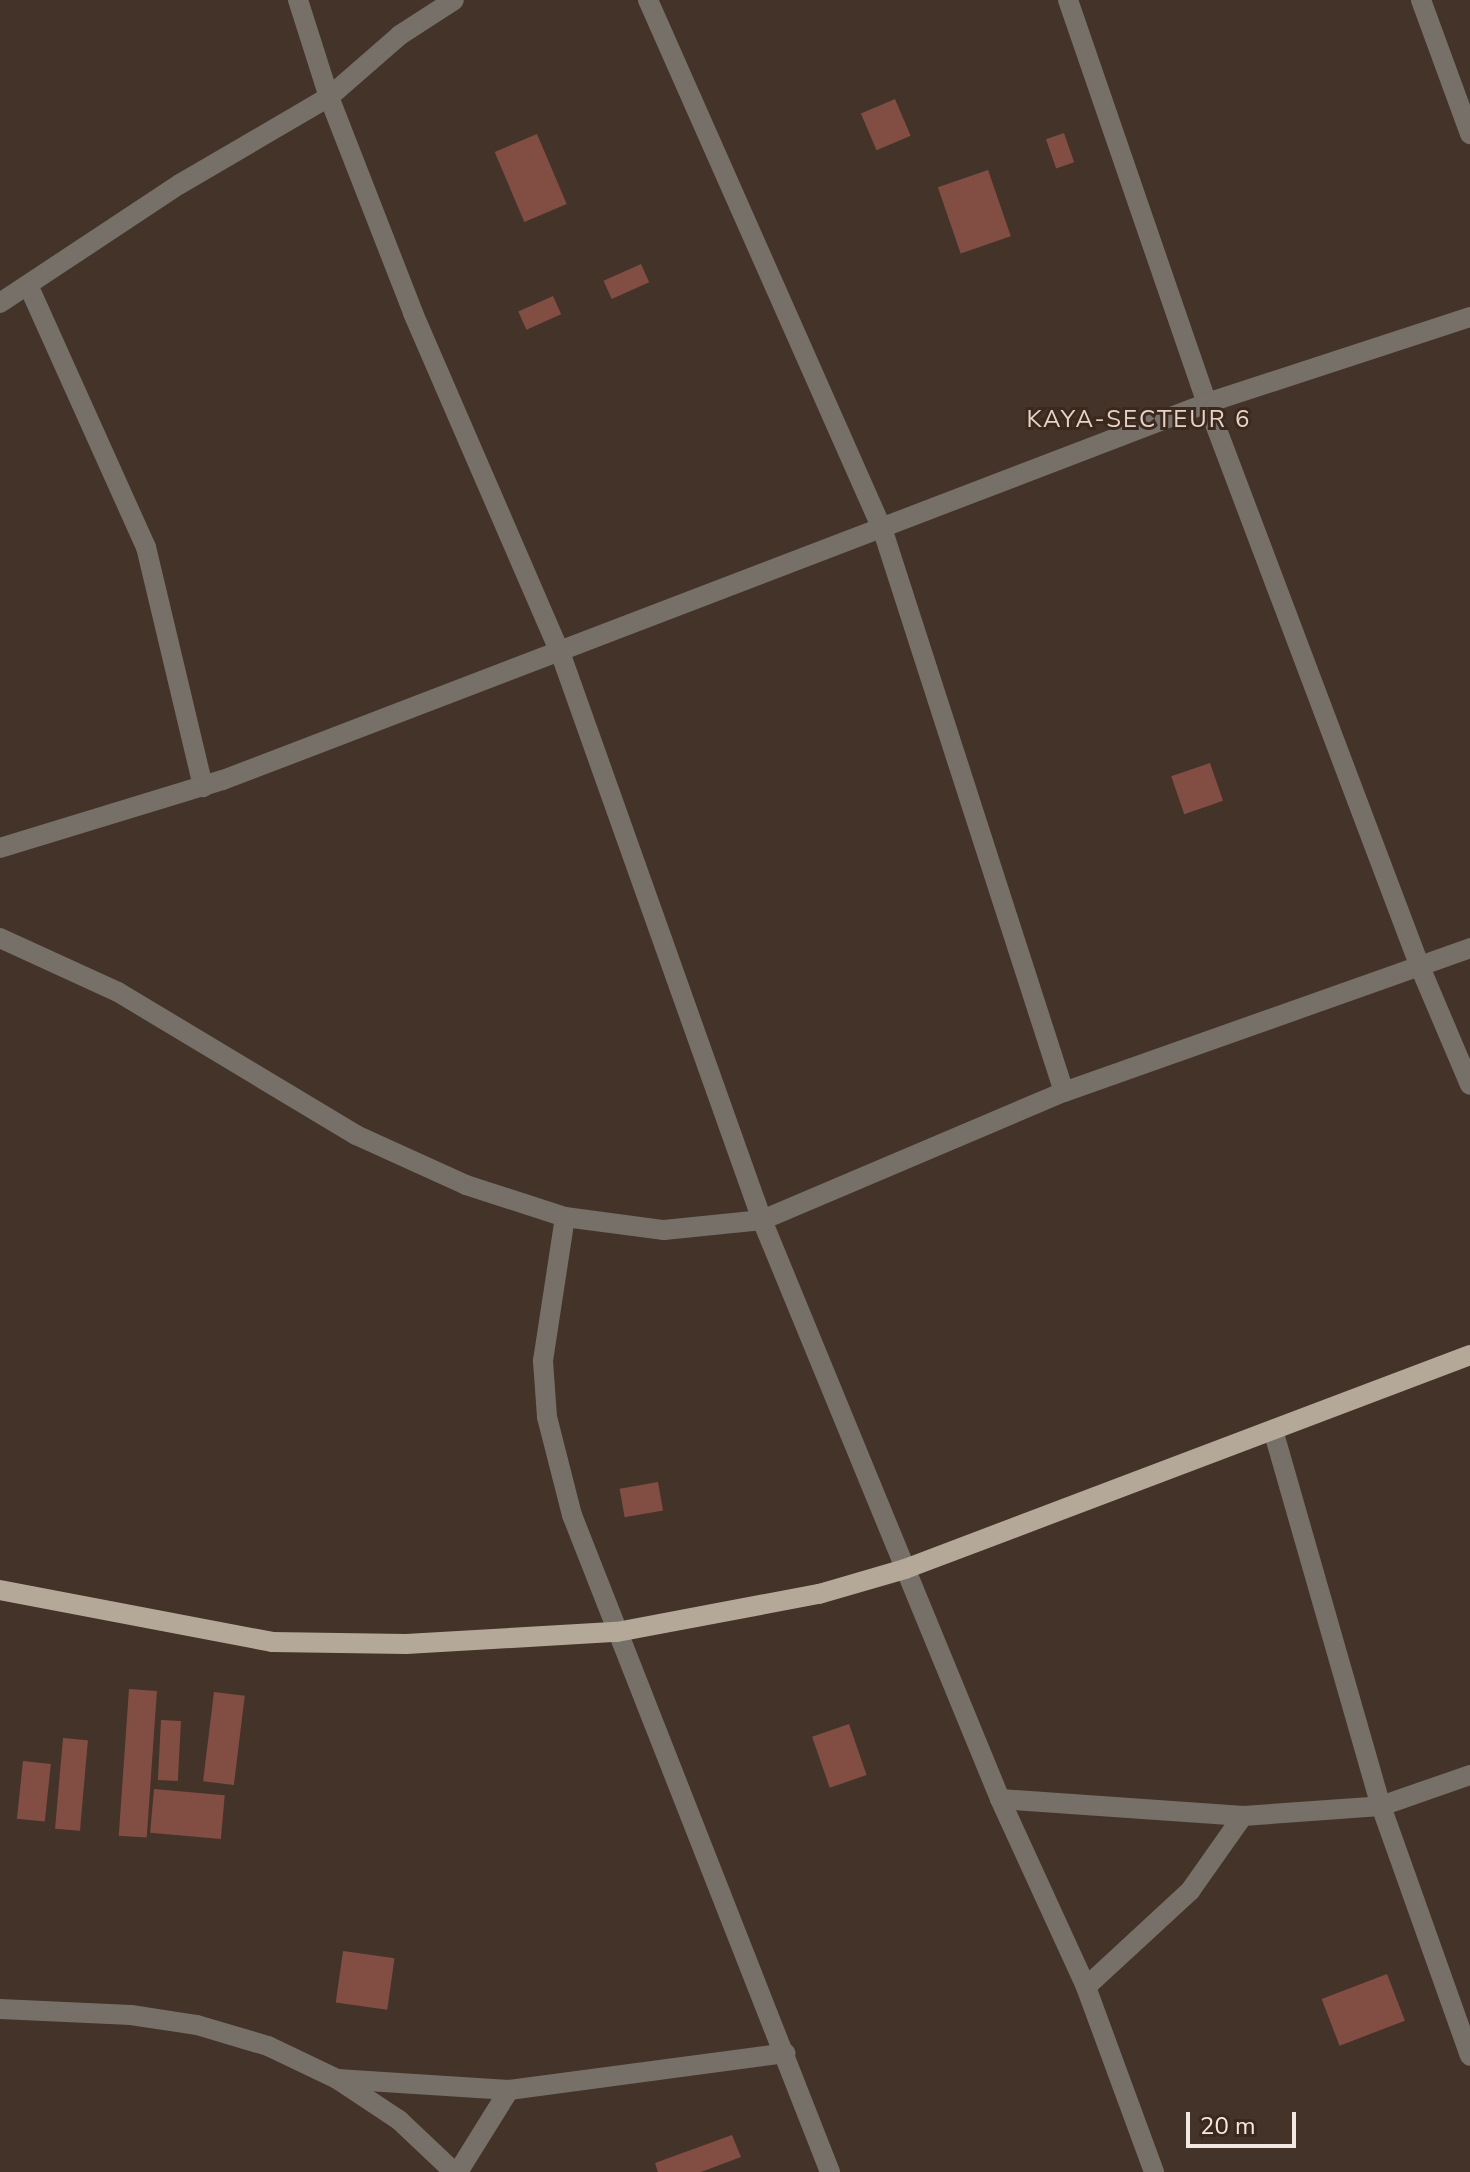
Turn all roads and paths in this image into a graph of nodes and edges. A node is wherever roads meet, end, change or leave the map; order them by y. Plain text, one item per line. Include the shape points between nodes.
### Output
1 (298, 0) edge
2 (454, 0) edge
3 (648, 0) edge
4 (1068, 0) edge
5 (1421, 0) edge
6 (329, 97) junction
7 (1470, 134) edge
8 (29, 287) junction
9 (0, 303) edge
10 (1470, 317) edge
11 (1207, 403) junction
12 (883, 531) junction
13 (560, 652) junction
14 (203, 787) junction
15 (0, 848) edge
16 (0, 938) edge
17 (1470, 948) edge
18 (1420, 967) junction
19 (1470, 1085) edge
20 (1064, 1092) junction
21 (565, 1217) junction
22 (762, 1220) junction
23 (1470, 1355) edge
24 (1273, 1430) junction
25 (905, 1569) junction
26 (0, 1590) edge
27 (617, 1632) junction
28 (1470, 1775) edge
29 (1000, 1799) junction
30 (1381, 1806) junction
31 (1243, 1816) junction
32 (1086, 1987) junction
33 (0, 2009) edge
34 (786, 2053) junction
35 (1470, 2056) edge
36 (337, 2079) junction
37 (509, 2090) junction
38 (456, 2172) edge
39 (830, 2172) edge
40 (1154, 2172) edge

1 - 6 street
2 - 6 street via 400,35
3 - 12 street
4 - 11 street
5 - 7 street
6 - 8 street via 180,184
6 - 13 street via 413,313
8 - 9 street
8 - 14 street via 146,547
10 - 11 street
11 - 12 street
11 - 18 street
12 - 13 street
12 - 20 street
13 - 14 street
13 - 22 street
14 - 15 street
16 - 21 street via 118,992 356,1135 466,1185
17 - 18 street
18 - 19 street
18 - 20 street
20 - 22 street
21 - 22 street via 664,1230
21 - 27 street via 543,1361 547,1417 572,1515
22 - 25 street
23 - 24 main road
24 - 25 main road
24 - 30 street
25 - 27 main road via 819,1594
25 - 29 street
26 - 27 main road via 272,1642 406,1644
27 - 34 street
28 - 30 street
29 - 31 street
29 - 32 street
30 - 31 street
30 - 35 street
31 - 32 street via 1190,1891
32 - 40 street
33 - 36 street via 131,2015 197,2025 268,2046
34 - 37 street
34 - 39 street
36 - 37 street
36 - 38 street via 399,2120
37 - 38 street

